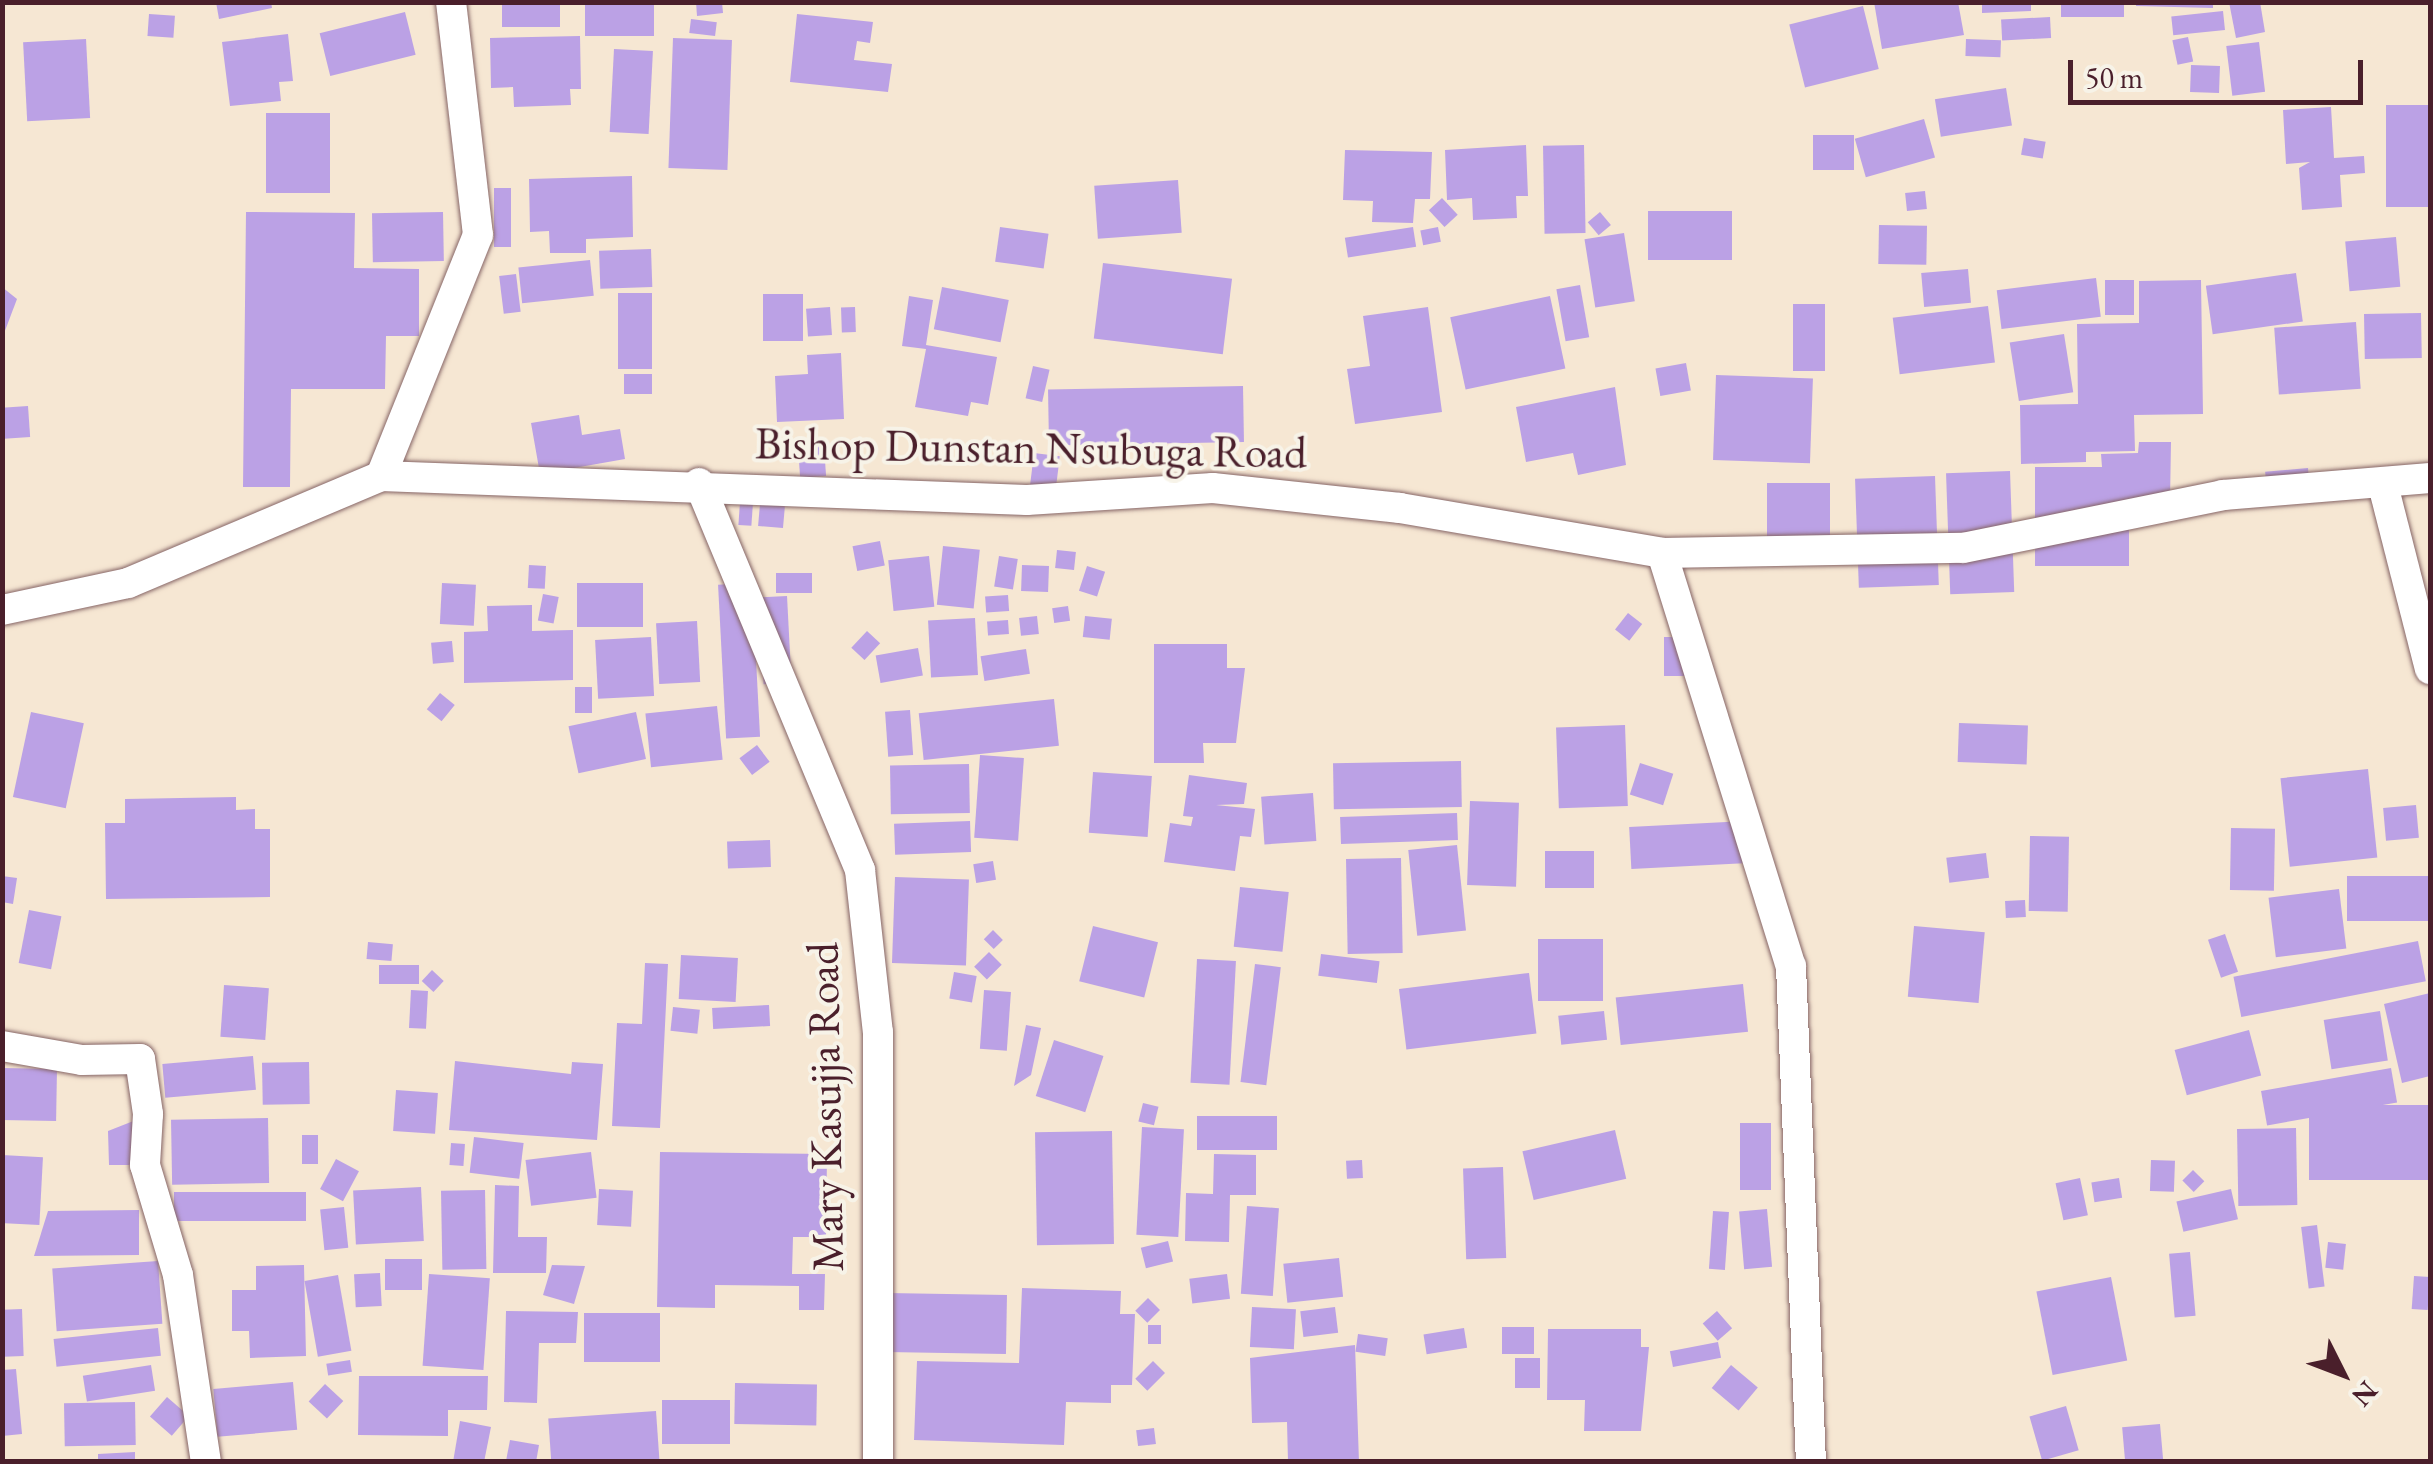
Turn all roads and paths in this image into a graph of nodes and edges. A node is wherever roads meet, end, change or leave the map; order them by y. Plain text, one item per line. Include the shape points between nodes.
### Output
1 (451, 2) edge
2 (381, 476) junction
3 (2430, 478) edge
4 (699, 484) junction
5 (2383, 485) junction
6 (1662, 552) junction
7 (2, 610) edge
8 (2430, 670) edge
9 (2, 1046) edge
10 (206, 1462) edge
11 (878, 1462) edge
12 (1812, 1462) edge

1 - 2 street via 478,235
2 - 4 street, Bishop Dunstan Nsubuga Road
2 - 7 street, Bishop Dunstan Nsubuga Road via 128,583
3 - 5 street, Bishop Dunstan Nsubuga Road
4 - 6 street, Bishop Dunstan Nsubuga Road via 1027,500 1213,488 1400,508
4 - 11 street, Mary Kasujja Road via 860,870 878,1032
5 - 6 street, Bishop Dunstan Nsubuga Road via 2223,496 1963,548
5 - 8 street
6 - 12 street via 1792,966
9 - 10 street via 82,1060 140,1058 148,1114 145,1165 178,1275

